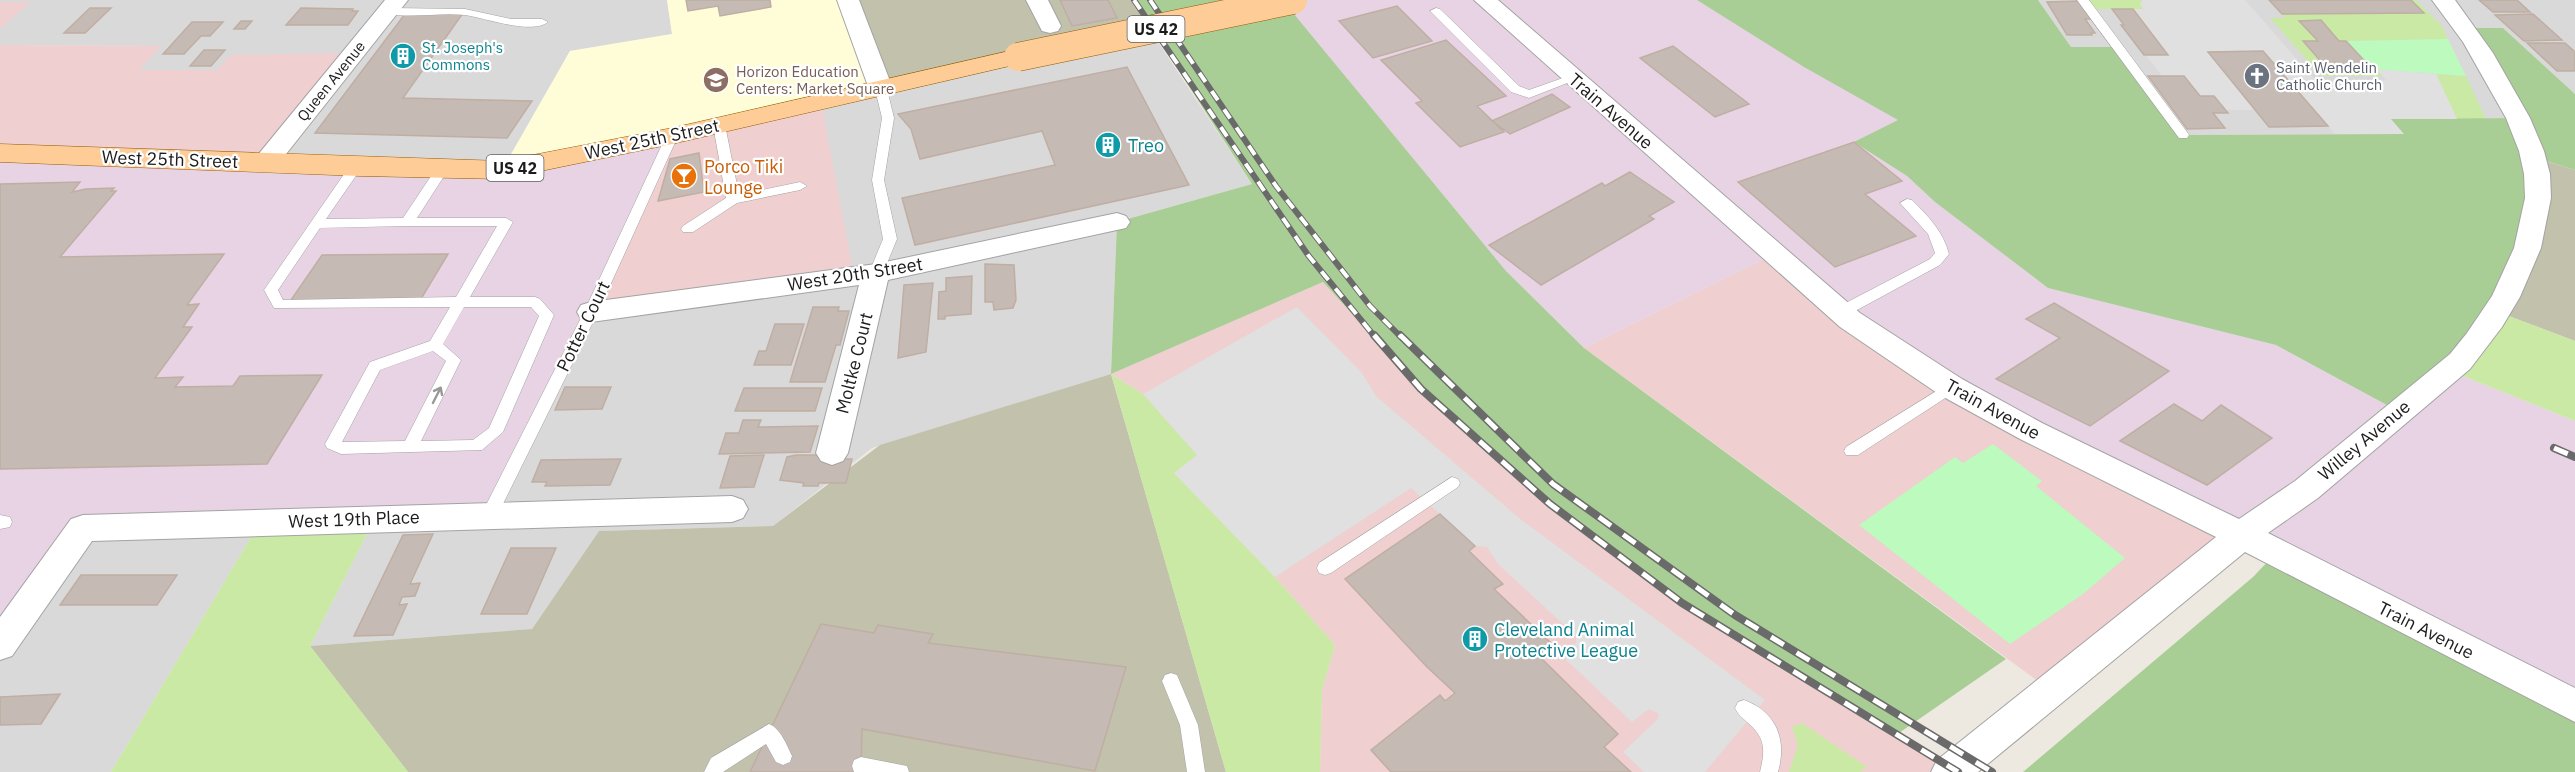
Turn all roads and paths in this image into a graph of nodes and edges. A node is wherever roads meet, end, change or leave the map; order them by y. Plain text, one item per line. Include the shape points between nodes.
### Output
1 (848, 0) edge
2 (1037, 0) edge
3 (1293, 0) edge
4 (1485, 0) edge
5 (2083, 0) edge
6 (2443, 0) edge
7 (393, 6) edge
8 (1436, 11) dead end
9 (542, 22) dead end
10 (1050, 26) dead end
11 (1574, 78) junction
12 (881, 88) junction
13 (718, 125) junction
14 (2183, 135) dead end
15 (672, 136) junction
16 (0, 153) edge
17 (266, 162) junction
18 (356, 167) junction
19 (442, 170) junction
20 (800, 186) dead end
21 (733, 200) junction
22 (1907, 203) dead end
23 (407, 222) junction
24 (1117, 222) dead end
25 (316, 224) junction
26 (688, 229) dead end
27 (876, 273) junction
28 (460, 302) junction
29 (591, 312) junction
30 (1841, 312) junction
31 (435, 345) junction
32 (1952, 387) junction
33 (410, 447) junction
34 (1852, 451) dead end
35 (832, 453) dead end
36 (1452, 483) dead end
37 (732, 509) dead end
38 (489, 515) junction
39 (2243, 536) junction
40 (1325, 568) dead end
41 (10, 616) edge
42 (0, 645) edge
43 (1171, 681) dead end
44 (2575, 706) edge
45 (1744, 708) dead end
46 (783, 756) dead end
47 (861, 766) dead end
48 (713, 772) edge
49 (900, 772) edge
50 (1196, 772) edge
51 (1769, 772) edge
52 (1950, 772) edge

1 - 12 street
2 - 10 street
3 - 12 main road, West 25th Street / US 42, bridge
4 - 11 street, Train Avenue
5 - 14 lane
6 - 39 street, Willey Avenue via 2463,22 2519,118 2533,157 2537,199 2525,255 2498,312 2460,361
7 - 9 lane
7 - 17 street, Queen Avenue
8 - 11 lane via 1515,89 1529,94
11 - 30 street, Train Avenue
12 - 13 main road, West 25th Street / US 42
12 - 27 lane via 888,118 878,180 890,239
13 - 15 main road, West 25th Street / US 42
13 - 21 lane
15 - 19 main road, West 25th Street / US 42 via 502,170
15 - 29 lane, Potter Court
16 - 17 main road, West 25th Street / US 42
17 - 18 main road, West 25th Street / US 42
18 - 19 main road, West 25th Street / US 42
18 - 25 lane
19 - 23 lane
20 - 21 lane
21 - 26 lane
22 - 30 lane via 1933,230 1942,254 1935,262
23 - 25 lane
23 - 28 lane via 506,222
24 - 27 street, West 20th Street
25 - 28 lane via 271,290 279,305
27 - 29 street, West 20th Street
27 - 35 street, Moltke Court
28 - 31 lane
28 - 33 lane via 535,302 547,315 495,432 476,446
29 - 38 lane, Potter Court
30 - 32 street, Train Avenue
33 -> 31 lane via 454,360
31 - 33 lane via 375,366 333,444 341,448
32 - 34 lane
32 - 39 street, Train Avenue via 2031,431
36 - 40 lane
37 - 38 street, West 19th Place
38 - 41 street, West 19th Place via 83,528
39 - 44 street, Train Avenue
39 - 52 street, Willey Avenue
41 - 42 street
43 - 50 lane via 1189,725
45 - 51 lane via 1772,734 1775,746
46 - 48 lane via 769,732 718,764
47 - 49 lane

